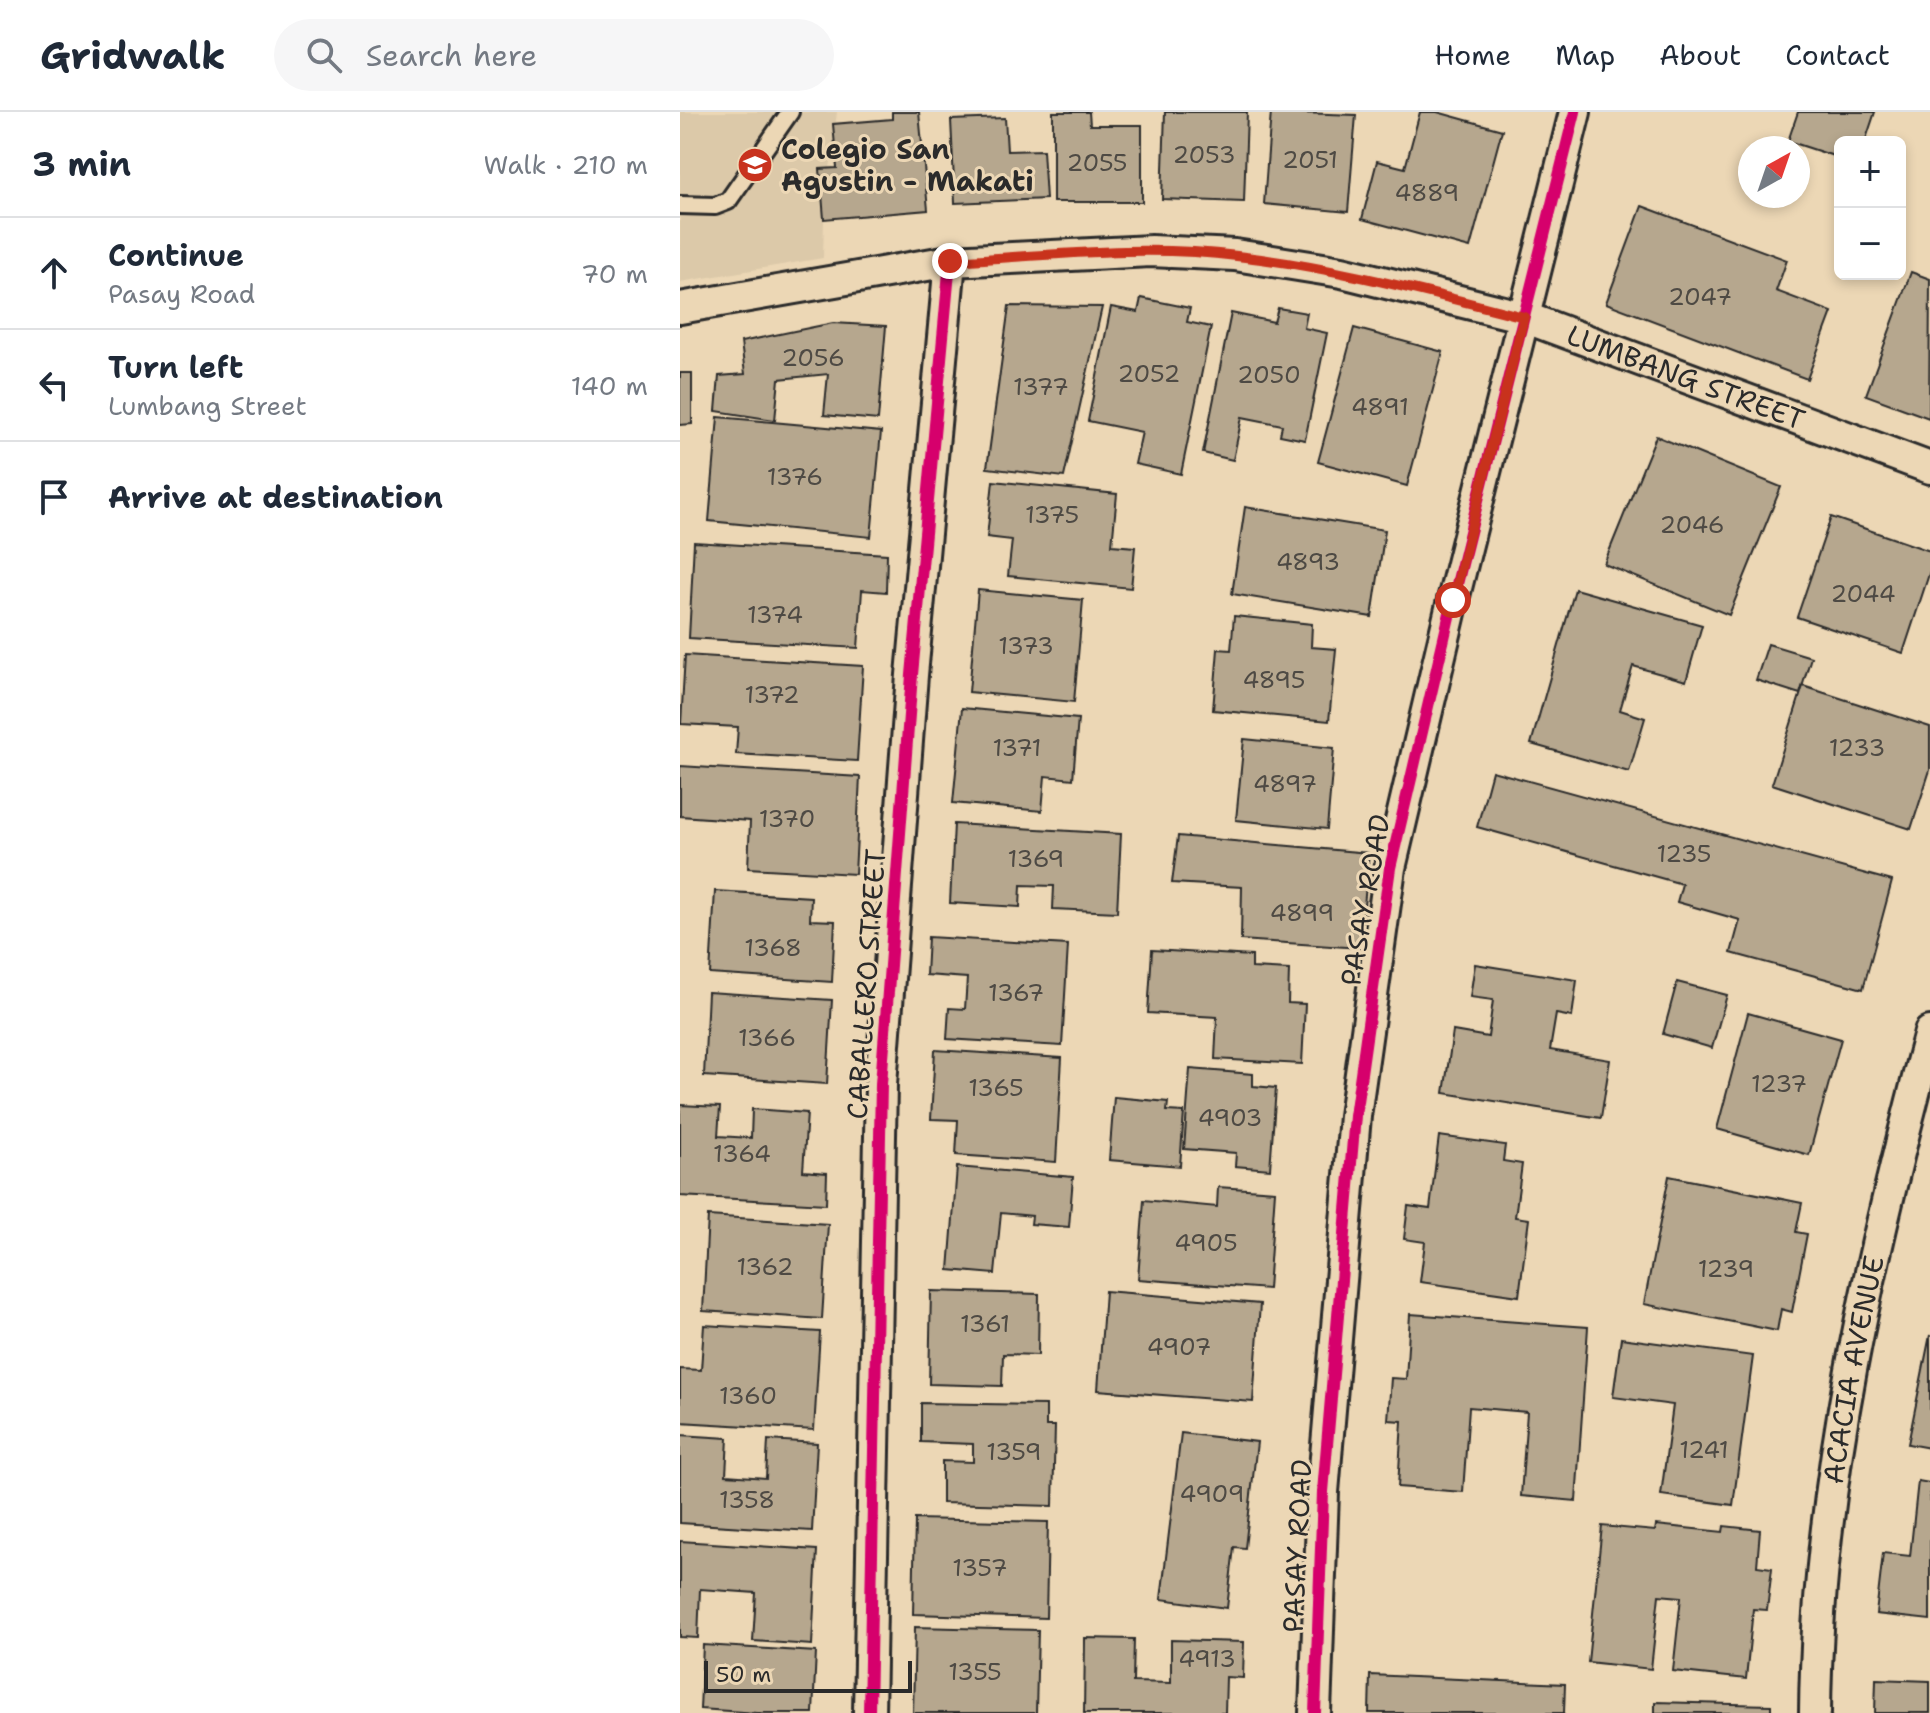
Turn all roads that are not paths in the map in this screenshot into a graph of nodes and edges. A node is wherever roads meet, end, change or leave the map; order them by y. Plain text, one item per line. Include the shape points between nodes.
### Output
1 (790, 112) edge
2 (1575, 112) edge
3 (680, 205) edge
4 (950, 261) junction
5 (680, 308) edge
6 (1524, 317) junction
7 (1930, 468) edge
8 (1930, 1032) edge
9 (869, 1713) edge
10 (1315, 1713) edge
11 (1815, 1713) edge

1 - 3 lane via 728,201
2 - 6 street, PASAY ROAD
4 - 5 street, LUMBANG STREET
4 - 6 street, LUMBANG STREET via 1151,251 1235,255 1342,272
4 - 9 street, CABALLERO STREET via 881,1084
6 - 7 street, LUMBANG STREET
6 - 10 street, PASAY ROAD via 1390,868 1355,1116 1323,1492
8 - 11 street, ACACIA AVENUE via 1855,1343 1823,1549

